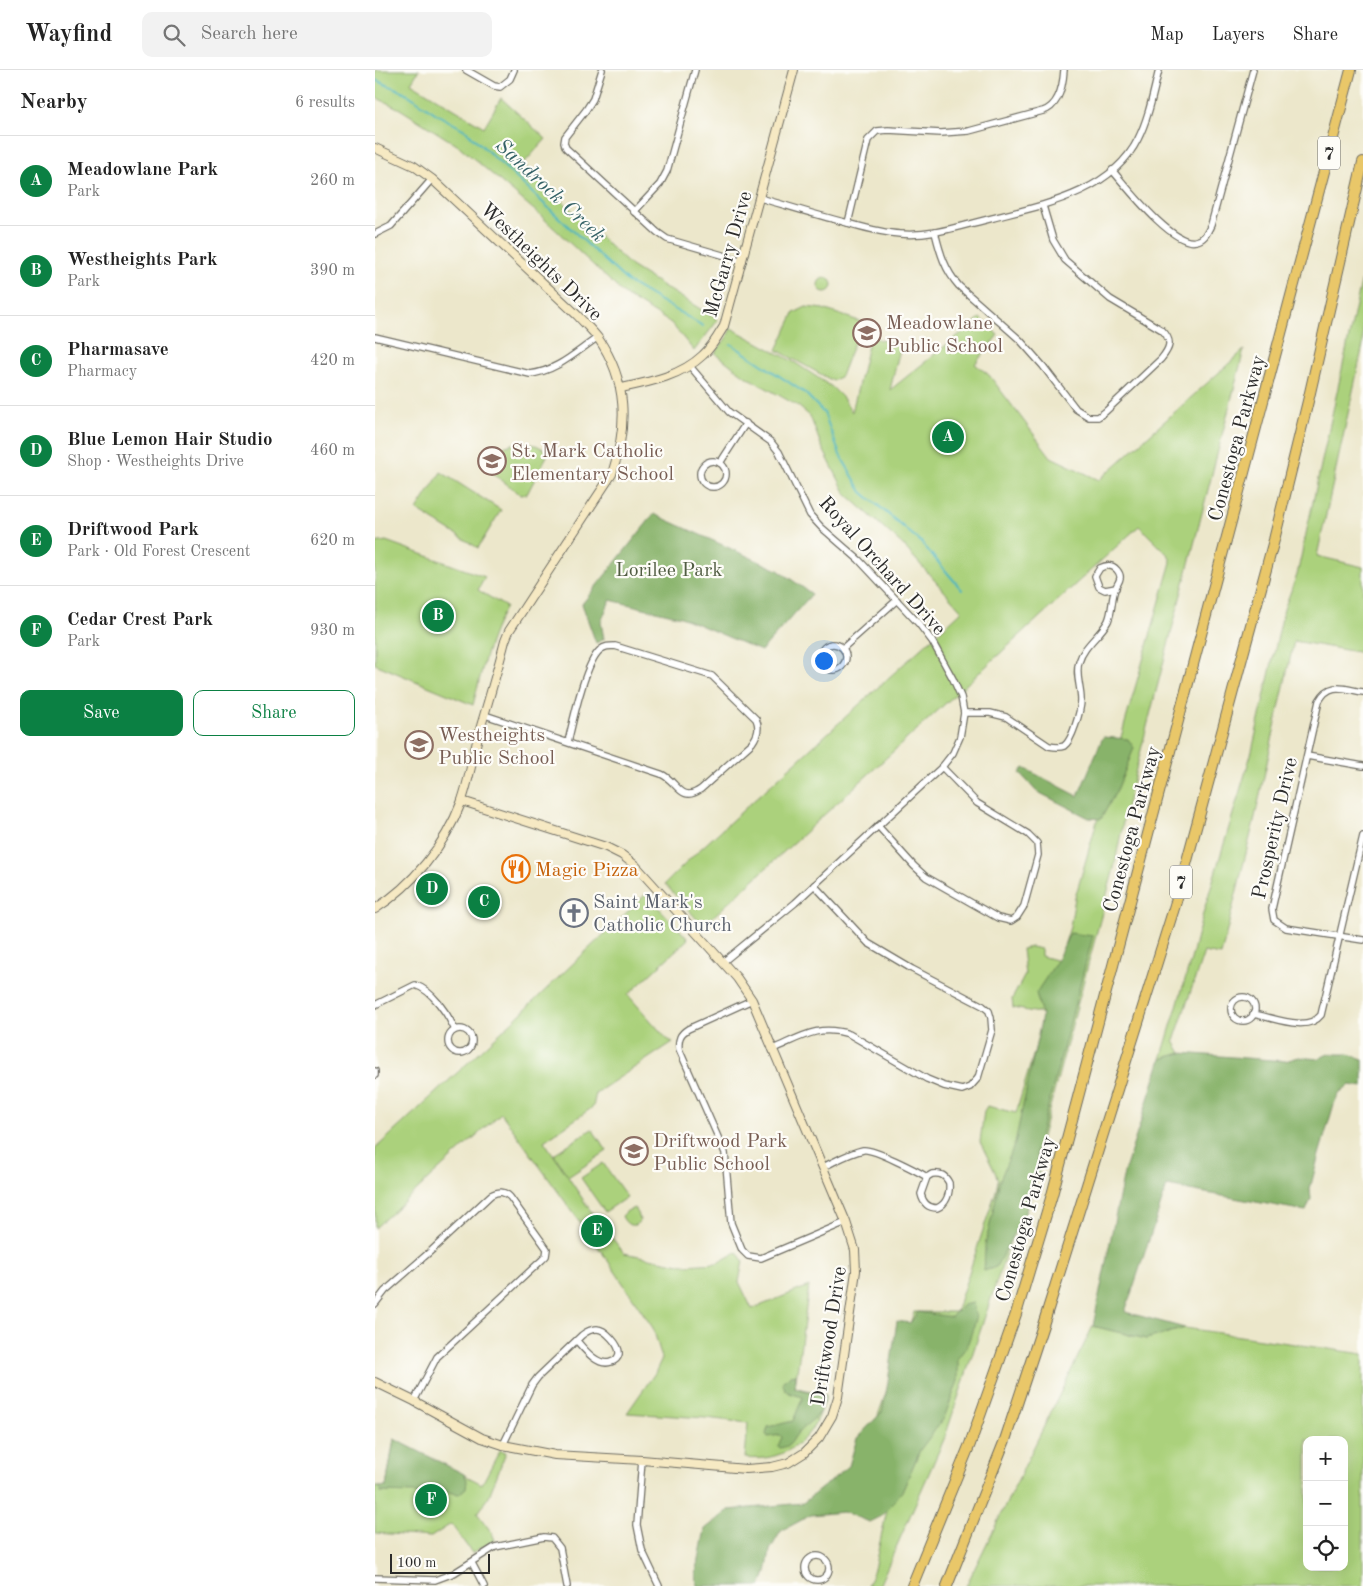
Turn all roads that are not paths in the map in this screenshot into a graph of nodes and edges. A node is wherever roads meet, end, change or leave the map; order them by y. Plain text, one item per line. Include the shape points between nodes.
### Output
1 (467, 70) edge
2 (514, 70) edge
3 (603, 70) edge
4 (695, 70) edge
5 (794, 70) edge
6 (1065, 70) edge
7 (1159, 70) edge
8 (1253, 70) edge
9 (1351, 70) edge
10 (375, 148) edge
11 (1363, 162) edge
12 (1112, 170) junction
13 (432, 179) junction
14 (760, 198) junction
15 (1043, 206) junction
16 (634, 212) junction
17 (848, 223) junction
18 (935, 232) junction
19 (375, 234) edge
20 (743, 261) junction
21 (375, 338) edge
22 (597, 338) junction
23 (689, 365) junction
24 (621, 388) junction
25 (746, 423) junction
26 (720, 464) junction
27 (1116, 588) junction
28 (897, 600) junction
29 (843, 648) junction
30 (1363, 692) edge
31 (965, 713) junction
32 (485, 715) junction
33 (568, 742) junction
34 (1307, 756) junction
35 (1363, 766) edge
36 (942, 767) junction
37 (461, 801) junction
38 (878, 826) junction
39 (1363, 836) edge
40 (814, 885) junction
41 (376, 906) edge
42 (1340, 936) junction
43 (1363, 940) edge
44 (723, 962) junction
45 (752, 1000) junction
46 (375, 1005) edge
47 (1253, 1014) junction
48 (455, 1030) junction
49 (773, 1049) junction
50 (823, 1167) junction
51 (927, 1177) junction
52 (846, 1222) junction
53 (375, 1304) edge
54 (577, 1341) junction
55 (375, 1382) edge
56 (414, 1401) junction
57 (503, 1445) junction
58 (642, 1460) junction
59 (472, 1563) junction
60 (375, 1578) edge
61 (812, 1579) junction
62 (484, 1586) edge
63 (567, 1586) edge
64 (659, 1586) edge
65 (810, 1586) edge
66 (912, 1586) edge
67 (947, 1586) edge

1 - 2 street via 500,87
3 - 16 street via 593,100 567,133 564,143
4 - 16 street via 667,171 660,184
5 - 14 street, McGarry Drive
6 - 17 street via 1058,99 1049,110 969,131 877,131 869,140
7 - 12 street via 1148,115 1137,140
8 - 12 street via 1205,237 1194,242 1182,239 1163,226
9 - 66 highway, Conestoga Parkway / 7 via 1052,1195 1016,1314 973,1434
10 - 13 street, Westheights Drive via 414,166
11 - 67 highway, 7 via 1274,540 1175,905 1008,1432
12 - 15 street via 1071,196
13 - 19 street via 391,226
13 - 22 street, Westheights Drive via 577,315
14 - 17 street
14 - 20 street, McGarry Drive
15 - 18 street
15 - 18 street via 1053,240 1065,260 1110,299 1163,330 1170,342 1169,350 1161,359 1097,417 1089,417 1076,409 1020,340 950,276
16 - 20 street via 667,239
17 - 18 street via 898,234
20 - 23 street, McGarry Drive via 724,326 703,355
21 - 22 street via 530,374 557,366
22 - 24 street, Westheights Drive via 610,359
23 - 24 street, McGarry Drive via 649,382
23 - 25 street, Royal Orchard Drive via 720,404
24 - 32 street, Westheights Drive via 620,451 612,474 509,631
25 - 26 street
25 - 28 street, Royal Orchard Drive via 779,452 816,521
26 - 26 street via 711,462 703,467 700,475 706,485 714,487 723,482 725,471
27 - 27 street via 1120,577 1115,568 1109,565 1100,568 1095,576 1099,587 1105,590
27 - 31 street via 1109,620 1080,660 1081,704 1068,742 1057,748 1049,746 1006,717
28 - 29 street
28 - 31 street, Royal Orchard Drive via 932,641 953,679
29 - 29 street via 835,644 827,646 821,654 823,665 834,670 841,667 846,661
30 - 34 street, Prosperity Drive via 1330,688 1324,693 1319,701
31 - 36 street, Royal Orchard Drive via 960,737
32 - 33 street
32 - 37 street, Westheights Drive
33 - 33 street via 661,774 681,791 693,794 752,742 759,728 755,719 713,676 608,646 594,658 588,670
34 - 35 street
34 - 42 street, Prosperity Drive via 1274,920 1286,928
36 - 38 street, Royal Orchard Drive
36 - 38 street via 977,803 1037,843 1038,855 1024,906 1017,917 1011,921 998,918 927,876
37 - 41 street, Westheights Drive via 437,849 400,890
37 - 44 street, Driftwood Drive via 622,855 636,866
38 - 40 street, Royal Orchard Drive
39 - 42 street
40 - 44 street, Royal Orchard Drive
40 - 49 street via 868,943 983,1006 989,1011 992,1030 978,1078 970,1087 961,1090 927,1079 835,1029 813,1032
42 - 43 street, Prosperity Drive
42 - 47 street via 1319,1019 1301,1024
44 - 45 street, Driftwood Drive
45 - 49 street, Driftwood Drive
45 - 52 street via 688,1029 678,1042 725,1153 731,1223 742,1250 748,1256 761,1258
46 - 48 street via 415,985 426,990 448,1015
47 - 47 street via 1254,1007 1248,998 1237,998 1232,1004 1231,1012 1239,1020 1247,1020
48 - 48 street via 448,1038 449,1046 454,1052 463,1053 471,1046 472,1038 466,1030
49 - 50 street, Driftwood Drive
50 - 51 street via 867,1150
50 - 52 street, Driftwood Drive
51 - 51 street via 922,1199 929,1207 937,1208 947,1199 949,1183 938,1174
52 - 58 street, Driftwood Drive via 856,1259 854,1291 838,1397 832,1416 819,1438 788,1463 772,1467 746,1469
53 - 56 street via 385,1291 498,1192 511,1197 547,1249 542,1260 437,1358
54 - 54 street via 604,1364 616,1360 619,1353 617,1346 602,1330 589,1330
54 - 57 street via 537,1377
55 - 56 street, Driftwood Drive
56 - 57 street, Driftwood Drive via 482,1438
57 - 58 street, Driftwood Drive via 555,1455
58 - 64 street via 637,1525 642,1550
59 - 60 street via 435,1580
59 - 62 street
59 - 63 street via 495,1547 552,1538 560,1548
61 - 61 street via 823,1578 828,1572 828,1564 821,1557 813,1557 806,1563 806,1573
61 - 65 street

